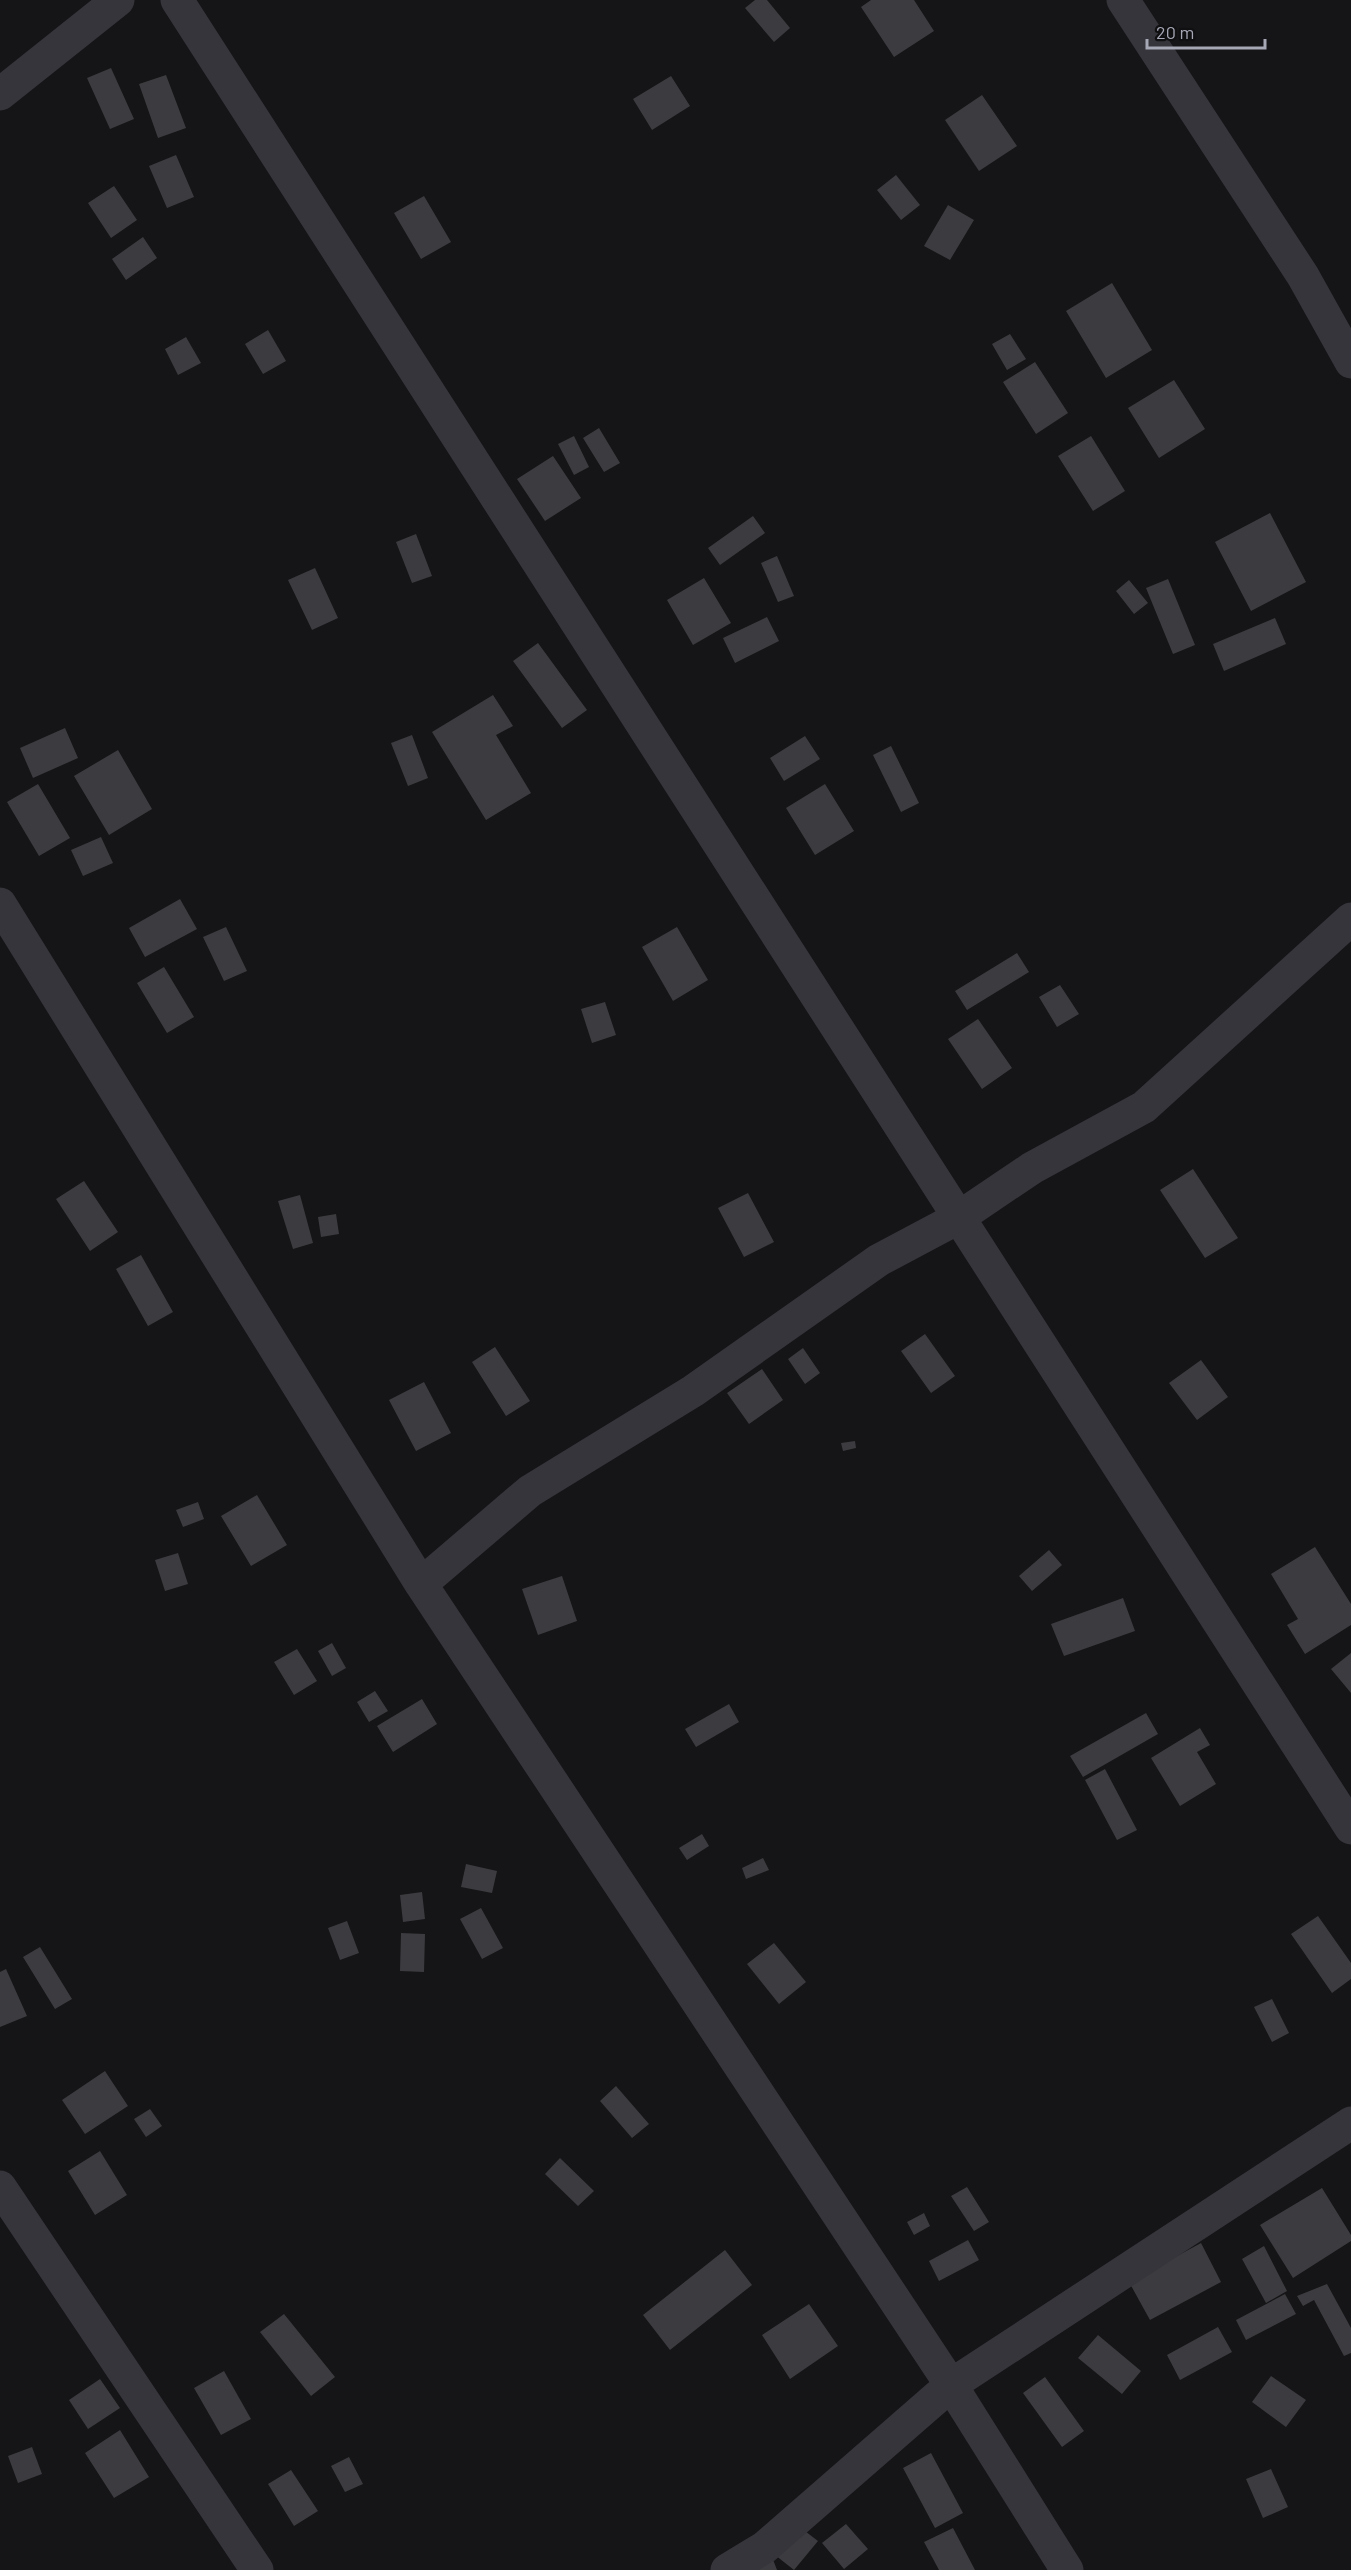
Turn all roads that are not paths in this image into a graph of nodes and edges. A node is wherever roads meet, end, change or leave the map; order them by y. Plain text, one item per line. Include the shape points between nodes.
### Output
1 (118, 0) edge
2 (177, 0) edge
3 (1123, 0) edge
4 (0, 94) edge
5 (1351, 362) edge
6 (0, 904) edge
7 (1351, 919) edge
8 (958, 1218) junction
9 (421, 1584) junction
10 (1351, 1828) edge
11 (1351, 2123) edge
12 (0, 2187) edge
13 (951, 2385) junction
14 (257, 2570) edge
15 (727, 2570) edge
16 (1067, 2570) edge

1 - 4 street
2 - 8 street
3 - 5 street via 1303,276
6 - 9 street
7 - 8 street via 1144,1107 1032,1168
8 - 9 street via 879,1260 693,1392 530,1491
8 - 10 street
9 - 13 street
11 - 13 street
12 - 14 street
13 - 15 street via 765,2547
13 - 16 street

